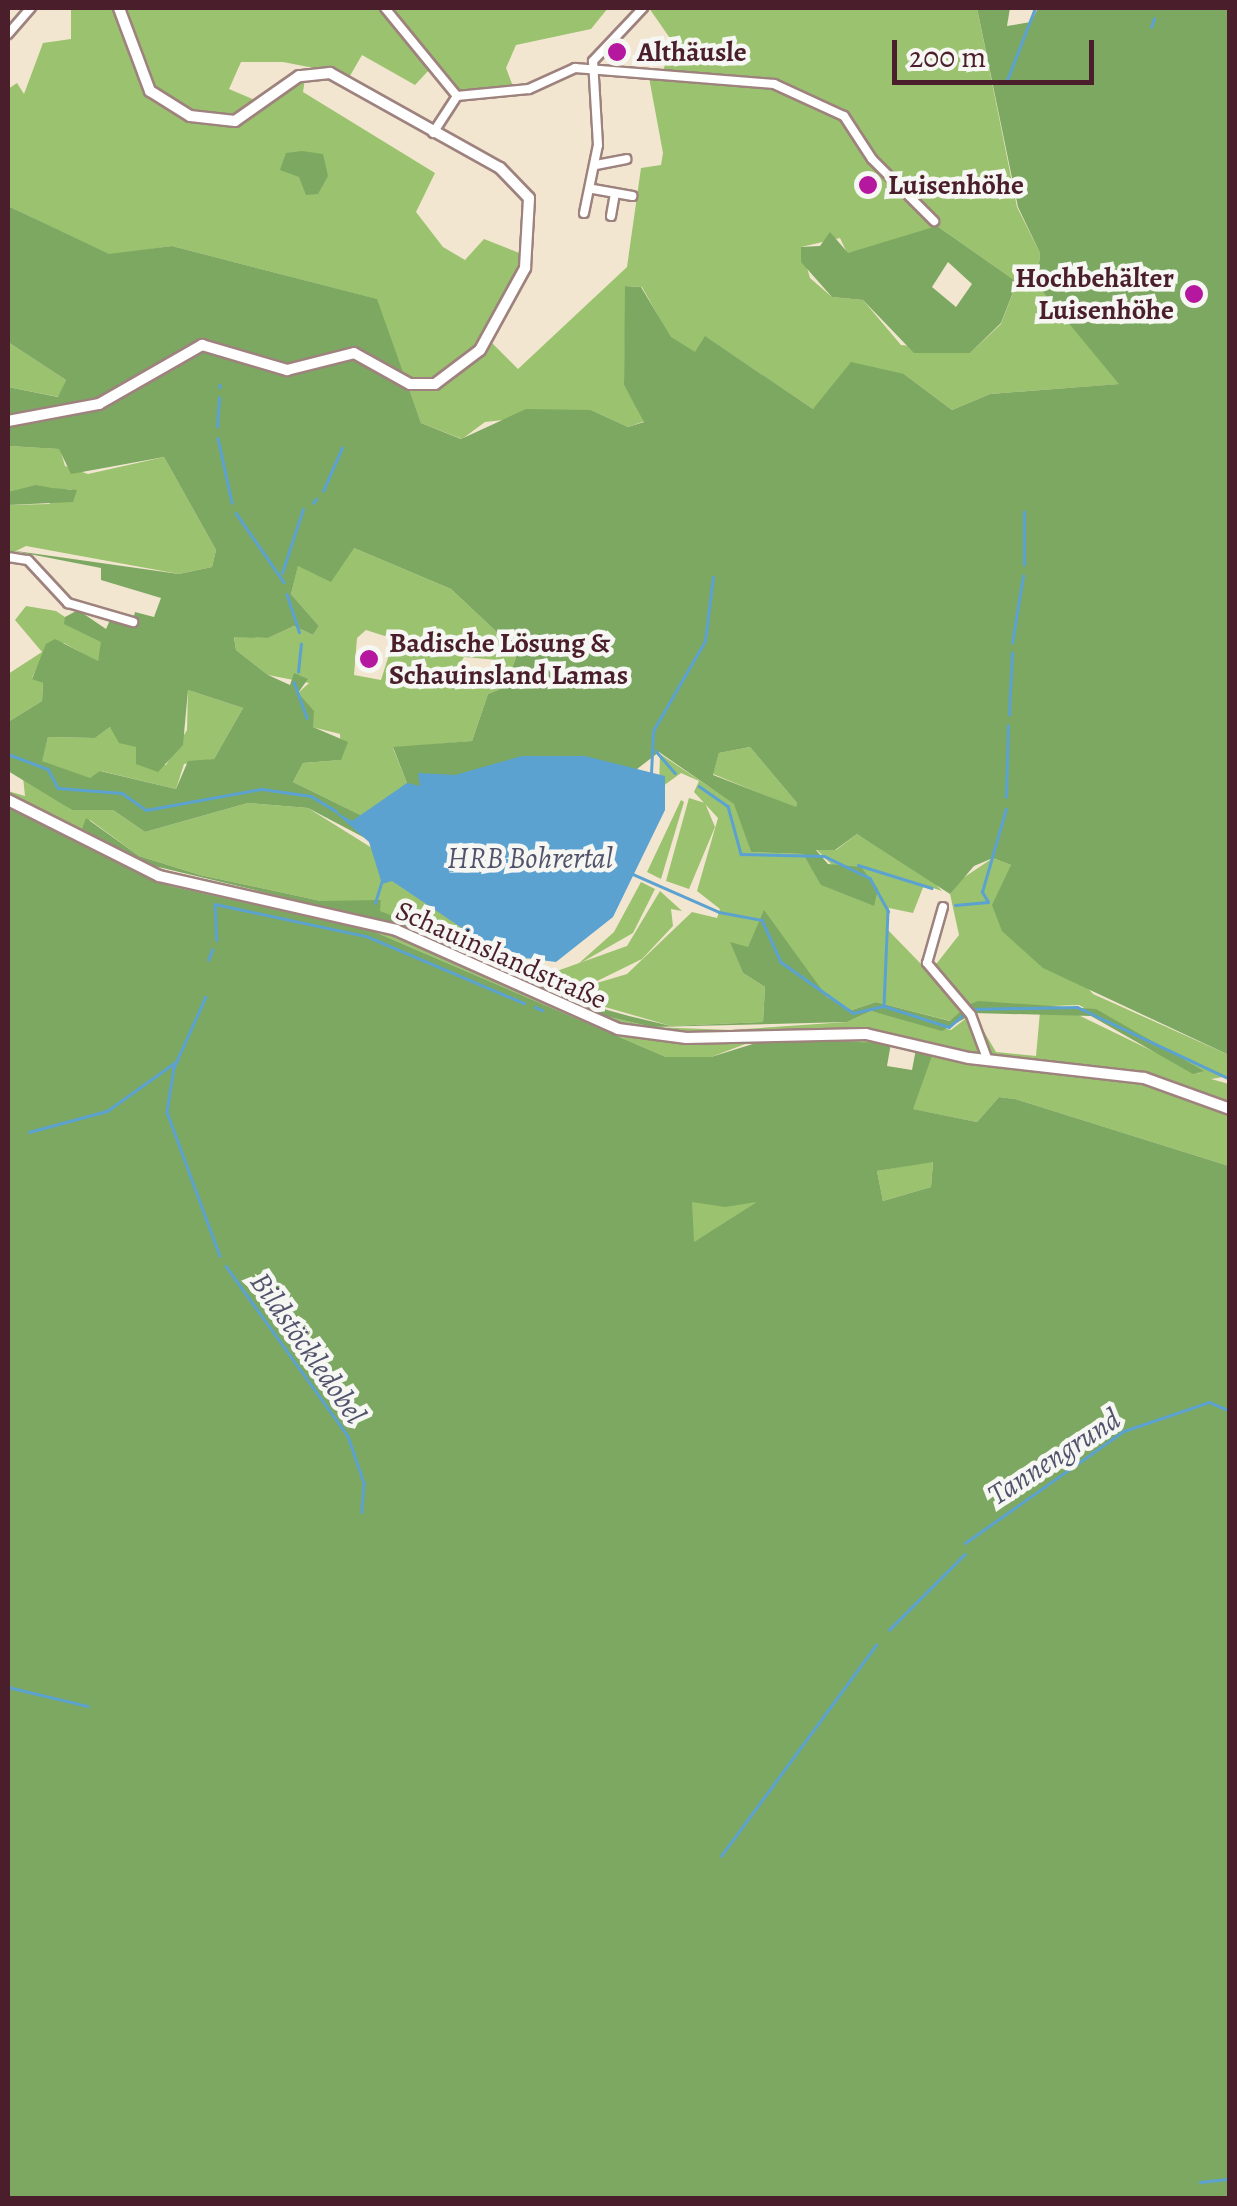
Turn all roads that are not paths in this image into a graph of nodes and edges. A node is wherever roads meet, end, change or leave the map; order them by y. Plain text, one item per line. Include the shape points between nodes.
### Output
1 (31, 8) edge
2 (118, 8) edge
3 (384, 8) edge
4 (644, 8) edge
5 (8, 34) edge
6 (592, 69) junction
7 (457, 96) junction
8 (433, 133) junction
9 (626, 160) dead end
10 (596, 166) junction
11 (593, 189) junction
12 (615, 194) junction
13 (632, 196) dead end
14 (584, 213) dead end
15 (611, 216) dead end
16 (934, 221) dead end
17 (8, 421) edge
18 (8, 557) edge
19 (132, 622) dead end
20 (8, 800) edge
21 (943, 907) dead end
22 (988, 1061) junction
23 (1230, 1109) edge

1 - 5 street
2 - 8 main road via 150,91 190,116 235,120 299,76 330,73
3 - 7 street
4 - 6 street
6 - 7 street via 515,92
6 - 10 street
6 - 16 street via 676,70 812,98 844,116 872,159
7 - 8 street
8 - 17 main road via 512,176 531,211 519,287 460,370 422,386 354,353 287,370 228,346 186,346 99,404
9 - 10 street
10 - 11 street
11 - 12 street
11 - 14 street
12 - 13 street
12 - 15 street
18 - 19 street via 28,560 68,603
20 - 22 main road, Schauinslandstraße via 159,876 396,930 618,1029 686,1038 866,1034
21 - 22 street via 925,956 968,1011
22 - 23 main road, Schauinslandstraße via 1116,1072

